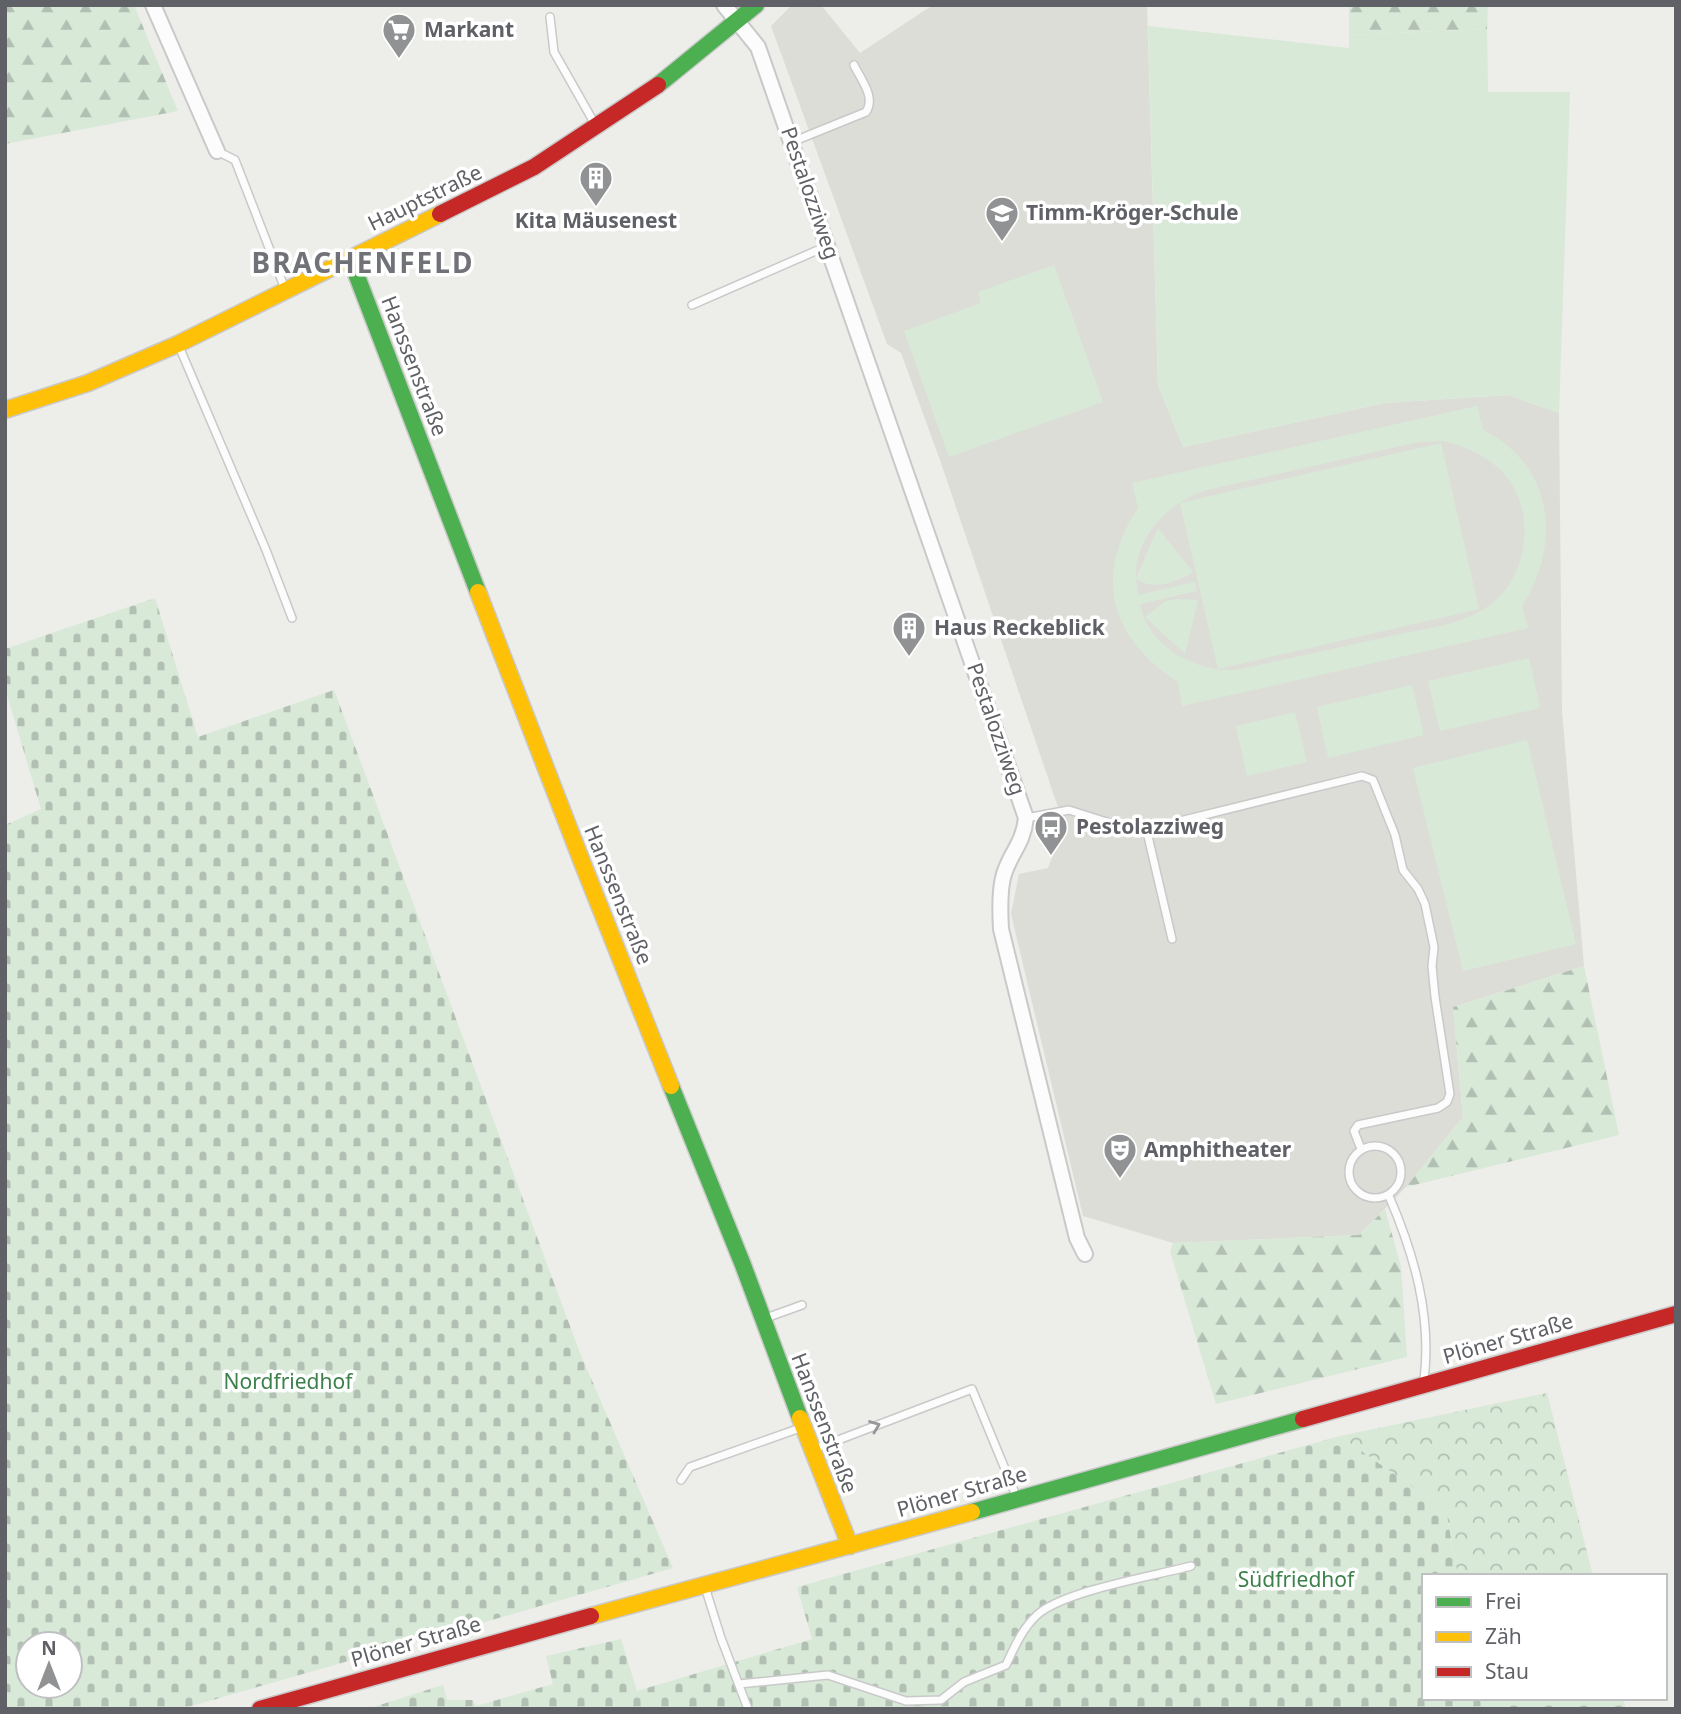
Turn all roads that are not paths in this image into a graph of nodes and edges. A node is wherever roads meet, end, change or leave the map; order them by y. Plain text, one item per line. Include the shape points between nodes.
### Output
1 (153, 5) edge
2 (724, 5) edge
3 (756, 5) edge
4 (550, 18) dead end
5 (736, 22) junction
6 (854, 65) dead end
7 (596, 127) junction
8 (792, 142) junction
9 (217, 151) joint
10 (828, 246) junction
11 (350, 258) junction
12 (285, 290) junction
13 (692, 305) dead end
14 (178, 344) junction
15 (5, 410) edge
16 (292, 618) dead end
17 (1026, 818) junction
18 (1147, 832) junction
19 (1172, 939) dead end
20 (1361, 1149) junction
21 (1389, 1196) junction
22 (1085, 1254) dead end
23 (802, 1305) dead end
24 (1676, 1314) edge
25 (762, 1319) junction
26 (1424, 1384) junction
27 (804, 1427) junction
28 (812, 1450) junction
29 (681, 1480) dead end
30 (1017, 1498) junction
31 (850, 1546) junction
32 (1191, 1566) dead end
33 (705, 1586) junction
34 (738, 1684) junction
35 (260, 1709) edge
36 (747, 1709) edge

1 - 9 street
2 - 5 street, Pestalozziweg
3 - 5 street, Hauptstraße
4 - 7 lane via 554,52
5 - 7 street, Hauptstraße via 644,96
5 - 8 street, Pestalozziweg via 758,47
6 - 8 lane via 870,97 866,112
7 - 11 street, Hauptstraße via 534,167
8 - 10 street, Pestalozziweg
9 - 12 lane via 235,160
10 - 13 lane
10 - 17 street, Pestalozziweg
11 - 12 street, Hauptstraße
11 - 25 street, Hanssenstraße
12 - 14 street, Hauptstraße
14 - 15 street, Hauptstraße via 88,383
14 - 16 lane
17 - 18 lane via 1069,810
17 - 22 street, Pestalozziweg via 1024,834 1004,874 1001,929 1077,1238
18 - 19 lane
18 - 20 lane via 1362,776 1373,780 1403,870 1425,904 1450,1094 1438,1108 1358,1125 1354,1131
20 - 21 lane via 1351,1160 1349,1181 1361,1195
20 - 21 lane via 1375,1145 1390,1150 1401,1166 1400,1183
21 - 26 lane via 1425,1308
23 - 25 lane
24 - 26 street, Plöner Straße
25 - 27 street, Hanssenstraße
26 - 30 street, Plöner Straße
27 - 28 street, Hanssenstraße
27 - 29 lane via 690,1467
28 -> 30 lane via 972,1389
28 - 31 street, Hanssenstraße
30 - 31 street, Plöner Straße
31 - 33 street, Plöner Straße
32 - 34 lane via 1062,1599 1038,1613 1021,1633 1006,1665 964,1682 941,1700 906,1701 828,1675
33 - 34 lane
33 - 35 street, Plöner Straße
34 - 36 lane

